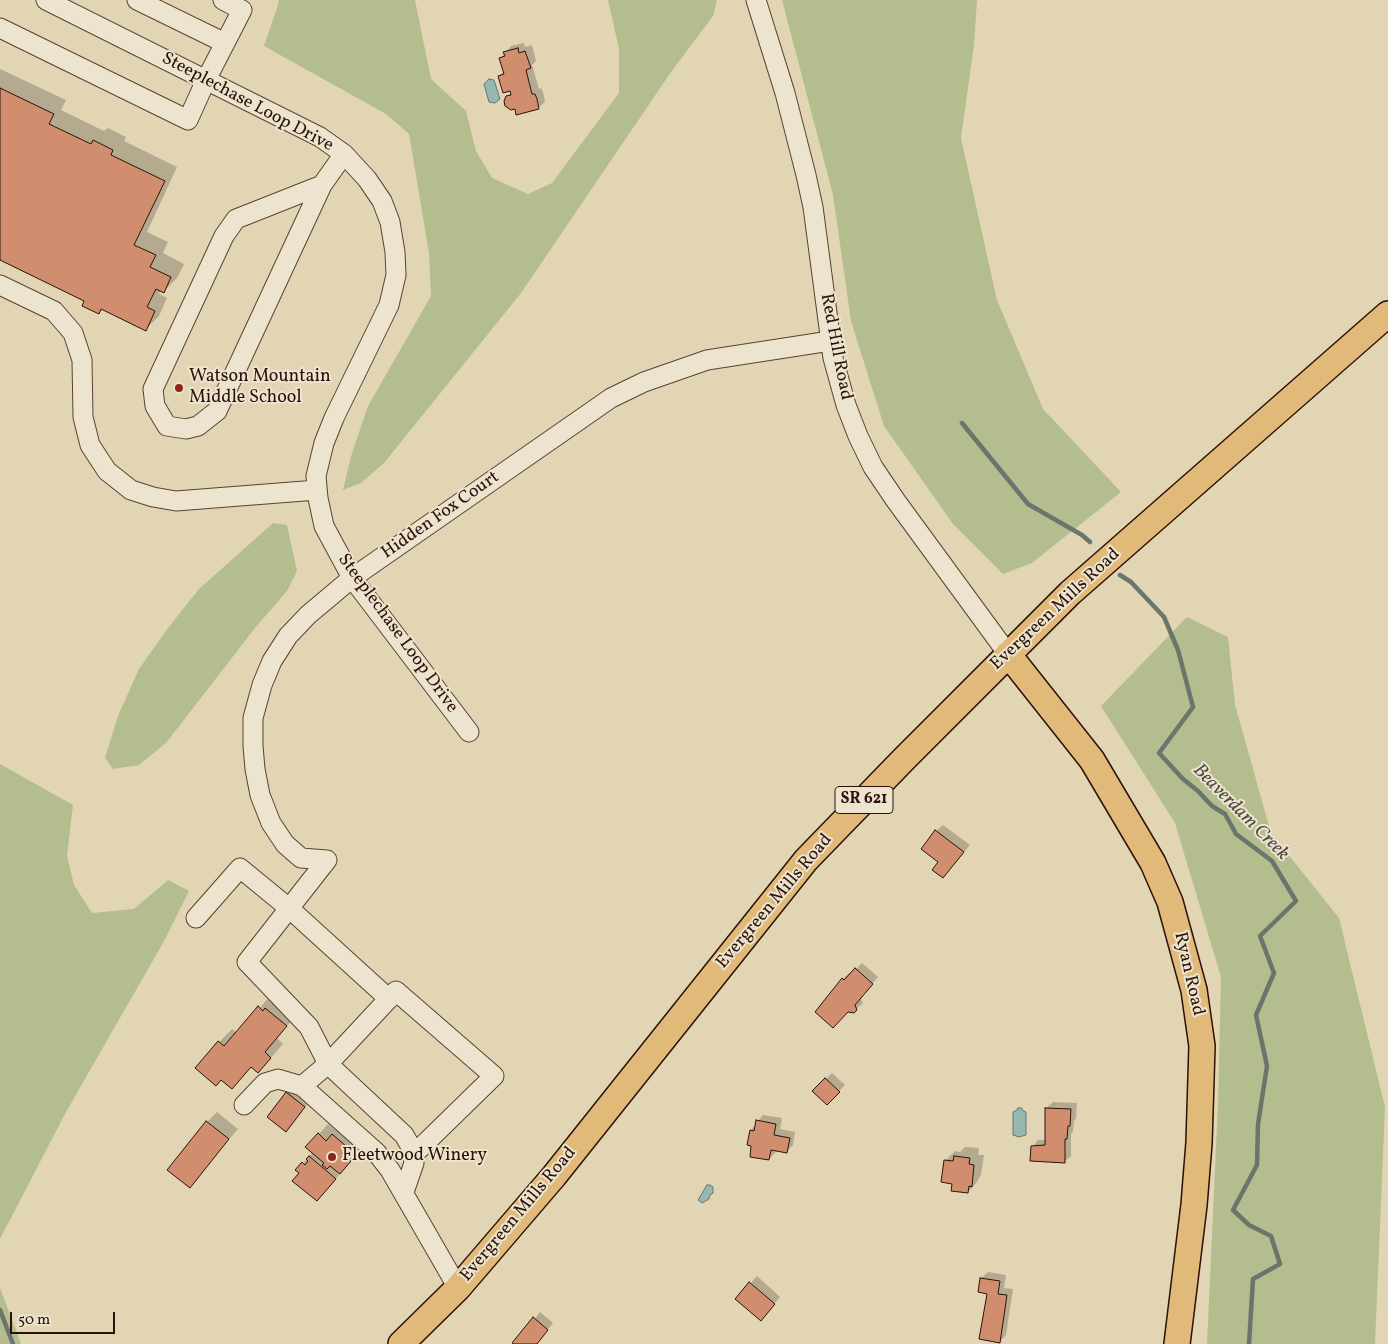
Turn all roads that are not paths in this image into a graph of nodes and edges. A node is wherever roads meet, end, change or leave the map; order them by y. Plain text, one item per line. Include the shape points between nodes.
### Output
1 (46, 0) edge
2 (137, 0) edge
3 (223, 0) edge
4 (756, 0) edge
5 (0, 28) edge
6 (225, 43) junction
7 (206, 80) junction
8 (344, 154) junction
9 (322, 185) junction
10 (0, 285) edge
11 (1388, 314) edge
12 (830, 341) junction
13 (317, 490) junction
14 (352, 578) junction
15 (1008, 654) junction
16 (468, 732) dead end
17 (290, 909) junction
18 (196, 918) dead end
19 (389, 998) junction
20 (328, 1064) junction
21 (302, 1086) junction
22 (244, 1105) dead end
23 (412, 1155) junction
24 (404, 1192) junction
25 (458, 1288) junction
26 (401, 1344) edge
27 (1177, 1344) edge

1 - 7 street, Steeplechase Loop Drive
2 - 6 street
3 - 6 street via 242,10
4 - 12 street, Red Hill Road via 785,93 813,207
5 - 7 street via 188,120
6 - 7 street
7 - 8 street, Steeplechase Loop Drive via 320,137
8 - 9 street
8 - 13 street, Steeplechase Loop Drive via 382,201 390,222 396,275 389,304 324,443 316,476
9 - 9 street via 236,219 224,236 153,389 155,406 167,426 186,429 198,426 217,410
10 - 13 street via 54,311 73,333 82,360 83,417 90,444 107,471 131,490 176,501
11 - 15 main road, Evergreen Mills Road / SR 621 via 1070,593
12 - 14 street, Hidden Fox Court via 707,360 611,398
12 - 15 street, Red Hill Road via 846,405 873,467
13 - 14 street, Steeplechase Loop Drive via 324,526
14 - 16 street, Steeplechase Loop Drive
14 - 17 street, Hidden Fox Court via 288,636 272,661 253,718 255,769 260,795 271,823 285,844 301,858 327,860
15 - 25 main road, Evergreen Mills Road / SR 621 via 806,860 554,1176
15 - 27 main road, Ryan Road via 1092,760 1153,863 1170,902 1194,990 1202,1046 1199,1143
17 - 18 street via 240,868
17 - 19 street
17 - 20 street via 247,962 309,1027
19 - 20 street
19 - 23 street via 396,991 494,1076
20 - 21 street
20 - 23 street via 404,1135
21 - 22 street via 278,1079 265,1083
21 - 24 street via 376,1152
23 - 24 street via 414,1163
24 - 25 street
25 - 26 main road, Evergreen Mills Road / SR 621

